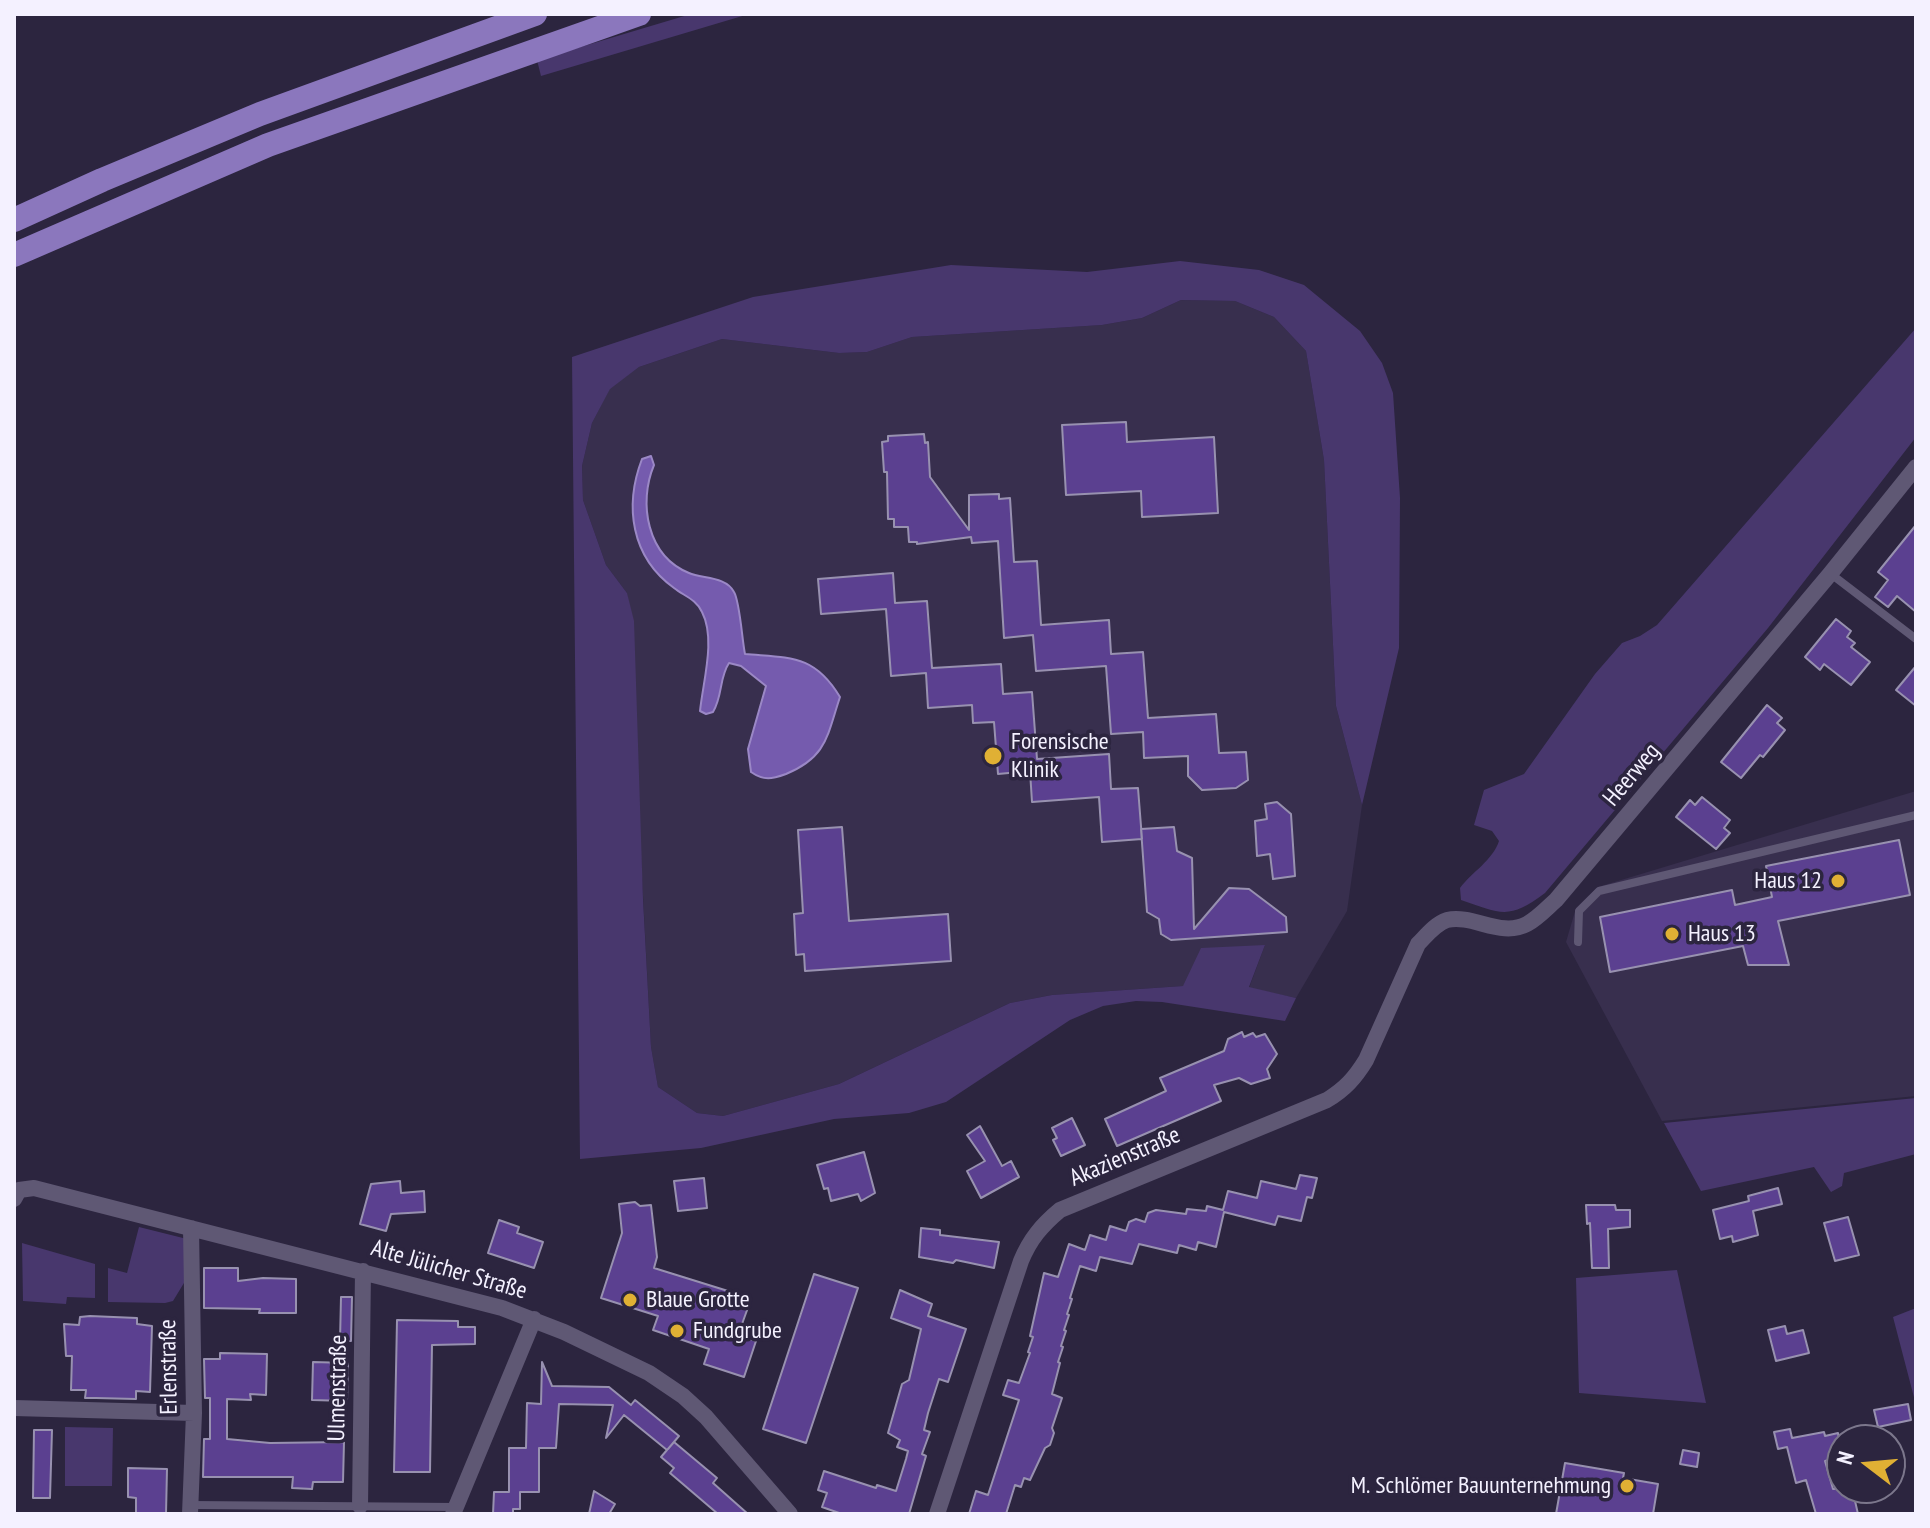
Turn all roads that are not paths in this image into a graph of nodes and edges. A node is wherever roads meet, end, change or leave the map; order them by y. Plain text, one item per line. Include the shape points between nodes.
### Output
1 (535, 14) edge
2 (639, 14) edge
3 (14, 220) edge
4 (14, 255) edge
5 (1916, 467) edge
6 (1830, 574) junction
7 (1916, 639) edge
8 (1916, 815) edge
9 (1432, 929) joint
10 (1578, 942) dead end
11 (14, 1199) edge
12 (191, 1228) junction
13 (363, 1271) junction
14 (534, 1319) junction
15 (14, 1408) edge
16 (194, 1413) junction
17 (360, 1506) junction
18 (190, 1510) edge
19 (455, 1510) edge
20 (790, 1514) edge
21 (937, 1514) edge

1 - 3 main road via 260,114
2 - 4 main road via 268,145
5 - 6 street, Heerweg
6 - 7 lane
6 - 9 street, Heerweg via 1582,872 1539,916 1525,926 1446,920
8 - 10 lane via 1599,891 1579,911
9 - 21 street, Akazienstraße via 1418,944 1366,1060 1344,1090 1060,1210 1043,1224 1021,1261
11 - 12 street, Alte Jülicher Straße via 19,1190 34,1188
12 - 13 street, Alte Jülicher Straße
12 - 16 street, Erlenstraße
13 - 14 street, Alte Jülicher Straße
13 - 17 street, Ulmenstraße
14 - 19 street
14 - 20 street, Alte Jülicher Straße via 649,1373 683,1396
15 - 16 street
16 - 18 street, Erlenstraße
17 - 18 lane, Erlenstraße
17 - 19 lane, Erlenstraße

